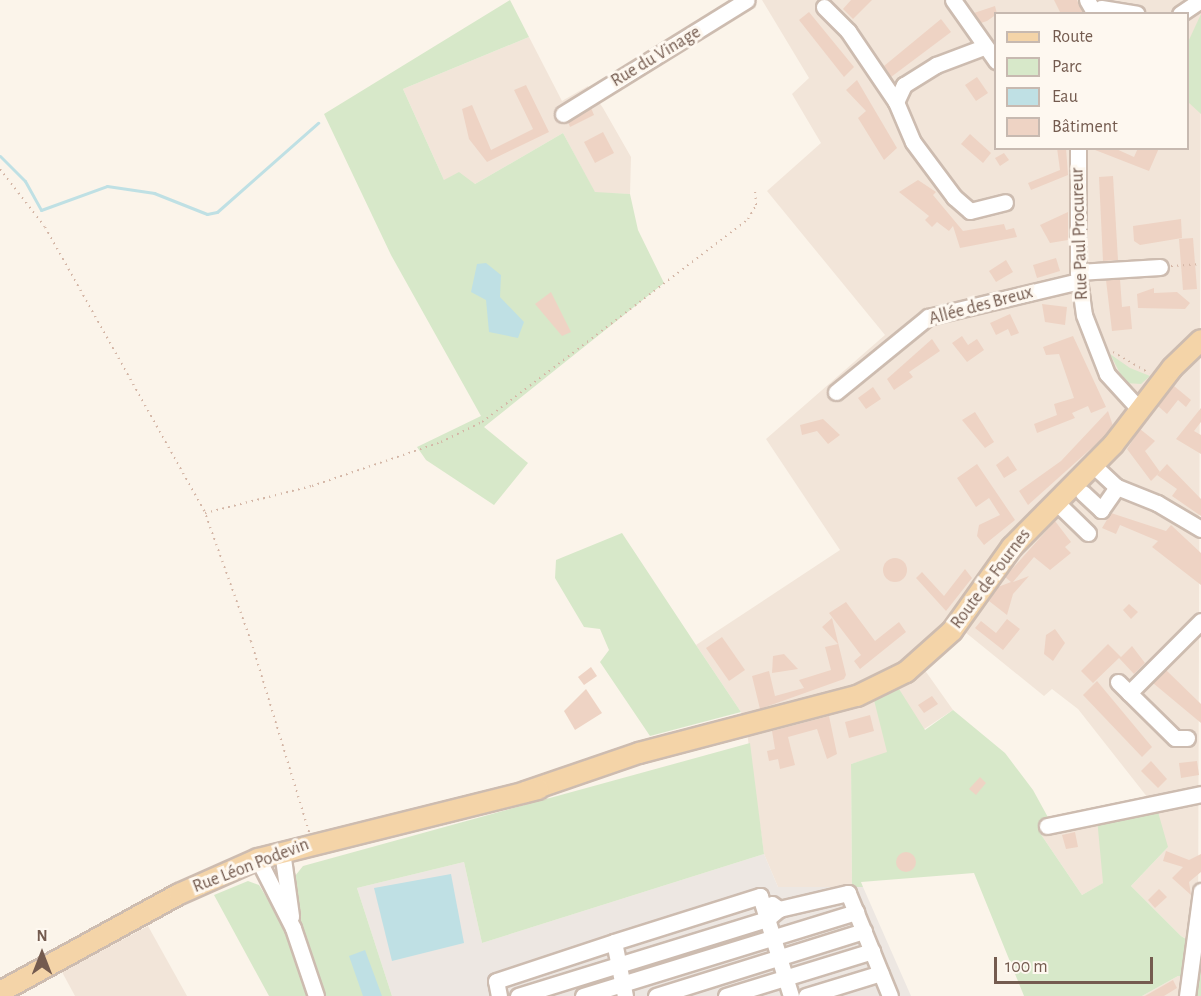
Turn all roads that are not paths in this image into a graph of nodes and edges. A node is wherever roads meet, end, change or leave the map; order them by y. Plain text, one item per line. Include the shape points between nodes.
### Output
1 (747, 0) edge
2 (952, 0) edge
3 (1087, 0) edge
4 (1201, 0) edge
5 (824, 7) dead end
6 (1099, 9) edge
7 (1122, 12) edge
8 (1183, 12) edge
9 (984, 48) junction
10 (994, 59) edge
11 (896, 102) junction
12 (563, 114) dead end
13 (1078, 150) edge
14 (1005, 202) dead end
15 (1160, 267) road end
16 (1078, 277) junction
17 (1201, 340) edge
18 (836, 392) dead end
19 (1140, 410) junction
20 (1093, 465) junction
21 (1117, 487) junction
22 (1083, 493) dead end
23 (1055, 501) junction
24 (1201, 529) edge
25 (1088, 533) dead end
26 (1201, 621) edge
27 (814, 708) joint
28 (1187, 738) dead end
29 (1201, 794) edge
30 (451, 813) junction
31 (1047, 826) dead end
32 (284, 856) junction
33 (260, 864) junction
34 (1201, 891) edge
35 (760, 896) junction
36 (779, 909) junction
37 (856, 912) junction
38 (767, 918) junction
39 (293, 928) junction
40 (864, 932) junction
41 (773, 938) junction
42 (614, 942) junction
43 (872, 951) junction
44 (779, 958) junction
45 (619, 964) junction
46 (881, 973) junction
47 (785, 978) junction
48 (624, 990) edge
49 (0, 992) edge
50 (887, 995) edge
51 (316, 996) edge
52 (499, 996) edge
53 (518, 996) edge
54 (583, 996) edge
55 (656, 996) edge
56 (726, 996) edge
57 (791, 996) edge
58 (806, 996) edge
59 (1187, 996) edge

1 - 12 street, Rue du Vinage
2 - 9 street
3 - 6 street
4 - 8 street
5 - 11 street via 843,25
6 - 7 street
9 - 10 street
9 - 11 street via 936,65 904,85
11 - 14 street via 912,142 964,208 975,212
13 - 16 street, Rue Paul Procureur
15 - 16 street, Allée des Breux
16 - 18 street, Allée des Breux via 928,317
16 - 19 street, Rue Paul Procureur via 1093,343 1112,381
17 - 19 main road, Route de Fournes
19 - 20 main road, Route de Fournes
20 - 21 street
20 - 23 main road, Route de Fournes
21 - 22 street via 1101,510
21 - 24 street via 1157,503
23 - 25 street
23 - 27 main road, Route de Fournes via 929,653 876,689
26 - 28 street via 1124,687 1174,738
27 - 30 main road, Rue Léon Podevin
29 - 31 street
30 - 32 main road, Rue Léon Podevin
30 - 32 main road, Rue Léon Podevin via 311,842
32 - 33 main road, Rue Léon Podevin
32 - 39 street
33 - 39 street
33 - 49 main road, Rue Léon Podevin
34 - 59 street
35 - 36 street
35 - 38 street
35 - 42 street
36 - 37 street via 848,893
36 - 38 street
37 - 40 street
37 - 41 street
38 - 41 street
38 - 45 street
39 - 51 street
40 - 43 street
40 - 44 street
41 - 44 street
41 - 48 street
42 - 45 street
42 - 52 street via 496,981
43 - 46 street
43 - 47 street
44 - 47 street
44 - 55 street
45 - 48 street
45 - 53 street
46 - 50 street
46 - 58 street
47 - 56 street
47 - 57 street
48 - 54 street

